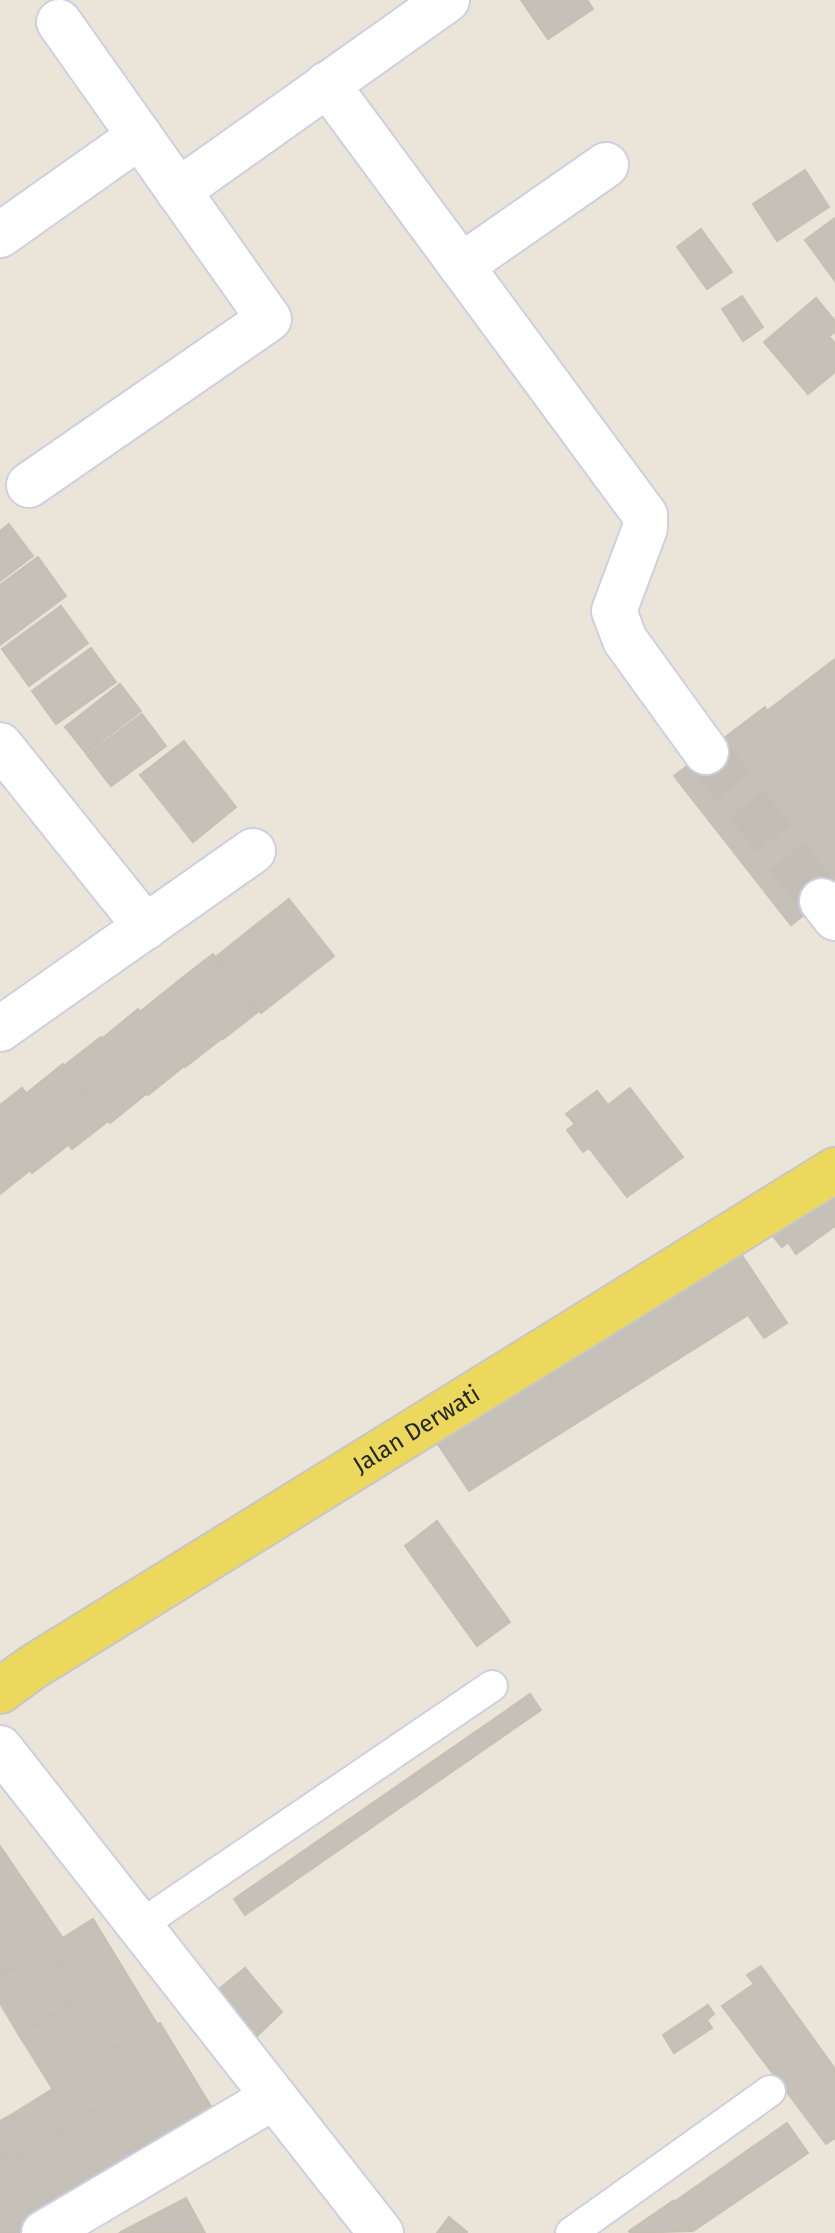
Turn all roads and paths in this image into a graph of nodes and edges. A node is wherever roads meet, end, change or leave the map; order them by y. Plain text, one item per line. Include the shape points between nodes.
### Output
1 (447, 0) edge
2 (59, 22) dead end
3 (327, 84) junction
4 (140, 136) junction
5 (606, 165) dead end
6 (178, 191) junction
7 (0, 235) edge
8 (461, 266) junction
9 (29, 485) dead end
10 (0, 745) edge
11 (706, 752) tunnel mouth
12 (253, 851) dead end
13 (146, 927) junction
14 (0, 1029) edge
15 (835, 1170) edge
16 (17, 1679) edge
17 (492, 1686) dead end
18 (0, 1748) edge
19 (139, 1926) junction
20 (770, 2091) dead end
21 (274, 2097) junction
22 (44, 2233) edge
23 (381, 2233) edge
24 (571, 2233) edge

1 - 3 street
2 - 4 street
3 - 6 street
3 - 8 street
4 - 6 street
4 - 7 street
5 - 8 street
6 - 9 street via 269,319
8 - 11 street via 645,515 614,611 625,640
10 - 13 street
12 - 13 street
13 - 14 street
15 - 16 main road, Jalan Derwati
17 - 19 lane
18 - 19 street
19 - 21 street
20 - 24 lane
21 - 22 street
21 - 23 street

